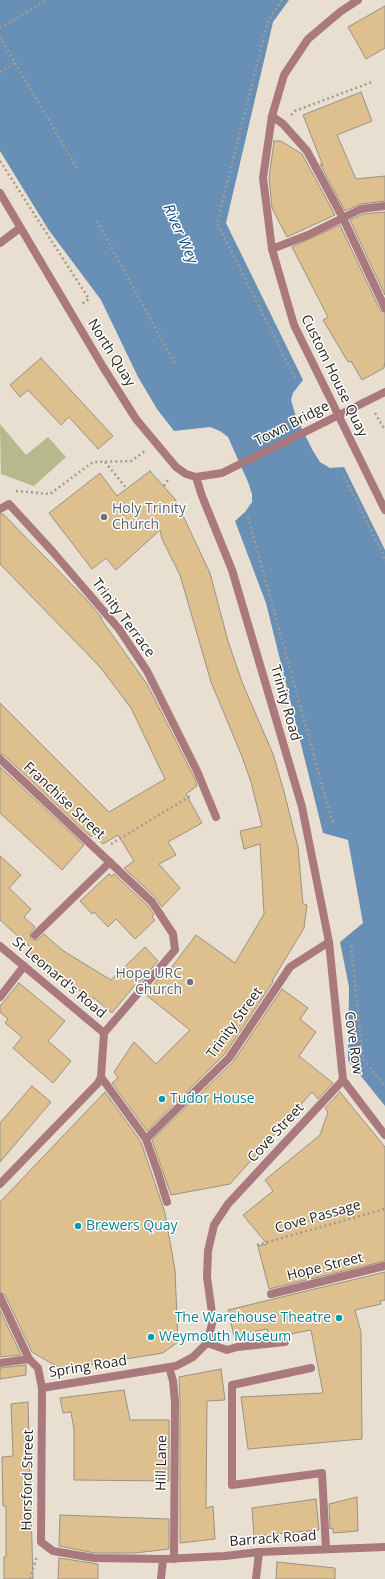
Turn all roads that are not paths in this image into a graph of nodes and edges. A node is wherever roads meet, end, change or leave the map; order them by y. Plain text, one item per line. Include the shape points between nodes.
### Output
1 (358, 0) edge
2 (272, 116) junction
3 (0, 194) edge
4 (385, 206) edge
5 (343, 218) junction
6 (20, 228) junction
7 (0, 243) edge
8 (272, 249) junction
9 (385, 308) edge
10 (385, 392) edge
11 (196, 477) junction
12 (0, 509) edge
13 (385, 510) edge
14 (0, 759) edge
15 (216, 817) dead end
16 (110, 862) junction
17 (35, 935) dead end
18 (329, 942) junction
19 (0, 946) edge
20 (24, 966) junction
21 (0, 997) edge
22 (104, 1033) junction
23 (101, 1077) junction
24 (343, 1080) junction
25 (385, 1135) edge
26 (146, 1139) junction
27 (0, 1184) edge
28 (167, 1202) dead end
29 (385, 1266) edge
30 (271, 1294) dead end
31 (0, 1297) edge
32 (285, 1342) dead end
33 (207, 1344) junction
34 (29, 1359) junction
35 (0, 1363) edge
36 (172, 1367) junction
37 (311, 1368) dead end
38 (42, 1388) junction
39 (385, 1547) edge
40 (326, 1549) junction
41 (259, 1552) junction
42 (163, 1559) junction
43 (174, 1559) junction
44 (161, 1579) edge
45 (256, 1579) edge

1 - 2 street, Custom House Quay via 308,39 284,75
2 - 5 street via 283,124 307,151
2 - 8 street, Custom House Quay via 263,178
3 - 6 street, North Quay
4 - 5 street via 361,209
5 - 8 street
5 - 9 street
6 - 7 street
6 - 11 street, North Quay via 136,419 176,467
8 - 13 street, Custom House Quay via 294,325
10 - 11 street, Town Bridge, bridge via 222,474
11 - 18 street, Trinity Road via 232,570 302,807
12 - 15 street, Trinity Terrace via 9,504 119,629 147,671 197,771
14 - 16 street, Franchise Street
16 - 17 street
16 - 22 street, Franchise Street via 152,902 173,934 175,950
18 - 24 street, Cove Row
18 - 26 street, Trinity Street via 290,967 229,1058
19 - 20 street, St Leonard's Road
20 - 21 street
20 - 22 street, St Leonard's Road
22 - 23 street, St Leonard's Road
23 - 26 street
23 - 27 street
24 - 25 street, Cove Row
24 - 33 street, Cove Street via 228,1204 214,1226 208,1251 207,1277 213,1320
26 - 28 street
29 - 30 street, Hope Street
31 - 34 street
32 - 33 street via 227,1350
33 - 36 street via 193,1356
34 - 35 street, Spring Road
34 - 38 street, Spring Road via 38,1368
36 - 38 street, Spring Road
36 - 43 street, Hill Lane via 175,1402
37 - 40 street via 232,1385 232,1485 322,1473
38 - 42 street, Horsford Street via 41,1542 53,1551 94,1558
39 - 40 street, Barrack Road
40 - 41 street, Barrack Road
41 - 43 street, Barrack Road
41 - 45 street
42 - 43 street, Barrack Road
42 - 44 street

